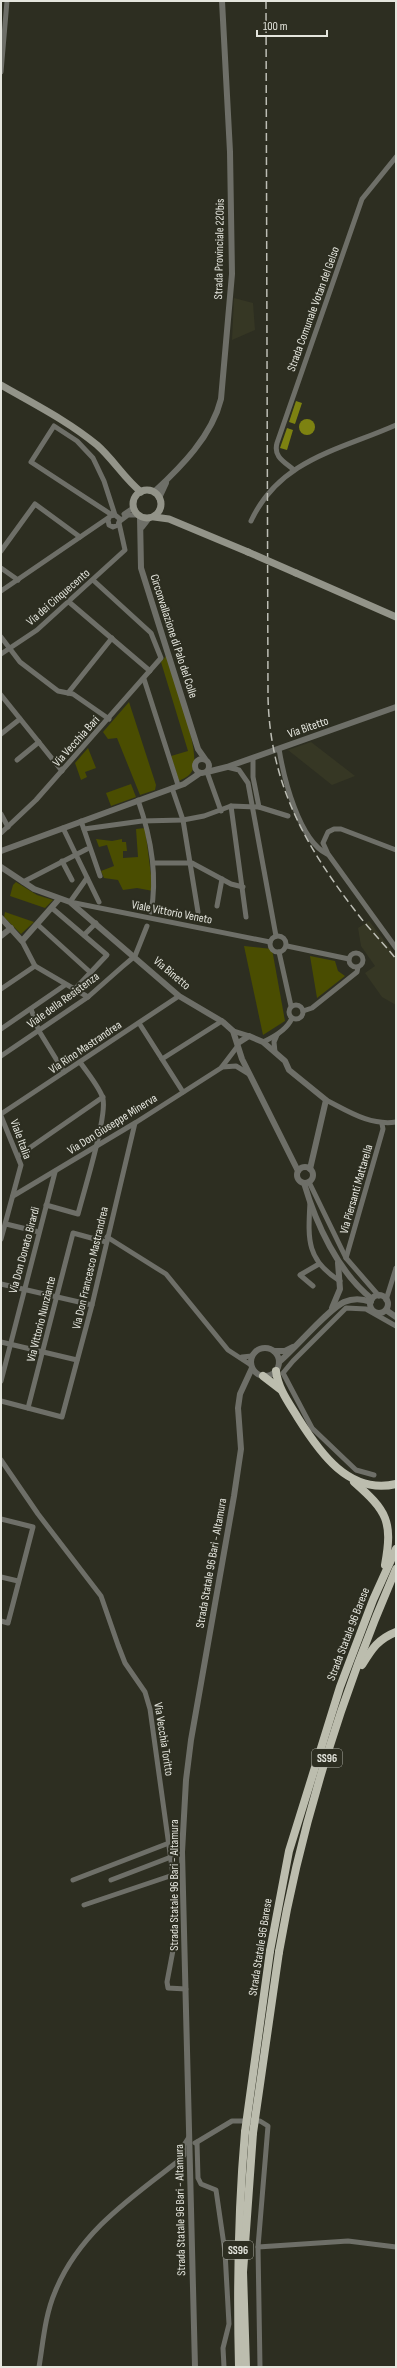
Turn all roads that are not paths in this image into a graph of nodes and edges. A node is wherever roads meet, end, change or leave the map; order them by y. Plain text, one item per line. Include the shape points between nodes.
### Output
1 (7, 1) edge
2 (222, 1) edge
3 (1, 72) edge
4 (396, 157) edge
5 (1, 385) edge
6 (396, 425) edge
7 (294, 470) junction
8 (130, 483) junction
9 (141, 492) junction
10 (157, 495) junction
11 (134, 498) junction
12 (160, 509) junction
13 (137, 513) junction
14 (113, 516) junction
15 (152, 517) junction
16 (169, 519) junction
17 (251, 521) dead end
18 (120, 522) junction
19 (99, 525) junction
20 (111, 526) junction
21 (142, 527) junction
22 (80, 537) junction
23 (121, 538) junction
24 (1, 551) edge
25 (1, 568) edge
26 (18, 580) junction
27 (93, 580) junction
28 (1, 591) edge
29 (69, 602) junction
30 (396, 617) edge
31 (1, 637) edge
32 (112, 638) junction
33 (9, 648) junction
34 (1, 654) edge
35 (150, 671) junction
36 (144, 679) junction
37 (68, 693) junction
38 (1, 695) edge
39 (396, 707) edge
40 (20, 719) junction
41 (109, 719) junction
42 (1, 734) edge
43 (39, 742) junction
44 (198, 749) junction
45 (279, 749) junction
46 (253, 758) junction
47 (18, 760) dead end
48 (198, 760) junction
49 (207, 761) junction
50 (227, 767) junction
51 (62, 771) junction
52 (198, 771) junction
53 (207, 772) junction
54 (178, 786) junction
55 (138, 800) junction
56 (231, 806) junction
57 (253, 807) junction
58 (259, 807) junction
59 (221, 811) junction
60 (1, 814) edge
61 (288, 816) dead end
62 (183, 820) junction
63 (81, 821) junction
64 (146, 821) junction
65 (8, 827) junction
66 (63, 828) junction
67 (84, 829) junction
68 (1, 833) edge
69 (86, 849) dead end
70 (396, 850) edge
71 (2, 852) edge
72 (76, 854) junction
73 (328, 854) junction
74 (62, 861) junction
75 (154, 863) junction
76 (192, 863) junction
77 (2, 866) edge
78 (100, 876) dead end
79 (87, 878) junction
80 (222, 879) junction
81 (72, 880) dead end
82 (23, 882) junction
83 (243, 887) junction
84 (59, 899) junction
85 (70, 902) junction
86 (99, 902) dead end
87 (217, 906) dead end
88 (52, 908) junction
89 (151, 912) dead end
90 (198, 912) dead end
91 (246, 917) dead end
92 (1, 918) edge
93 (96, 923) junction
94 (37, 924) junction
95 (147, 926) dead end
96 (11, 928) junction
97 (84, 935) junction
98 (1, 936) edge
99 (276, 936) junction
100 (22, 941) junction
101 (270, 942) junction
102 (286, 946) junction
103 (396, 948) edge
104 (280, 952) junction
105 (135, 956) junction
106 (349, 959) junction
107 (34, 966) junction
108 (358, 967) junction
109 (91, 973) junction
110 (65, 985) junction
111 (1, 989) edge
112 (74, 990) junction
113 (179, 996) junction
114 (88, 997) junction
115 (291, 1006) junction
116 (31, 1009) junction
117 (303, 1011) junction
118 (292, 1018) junction
119 (222, 1021) junction
120 (139, 1023) junction
121 (1, 1029) edge
122 (39, 1031) junction
123 (233, 1031) junction
124 (278, 1033) junction
125 (249, 1036) junction
126 (263, 1042) junction
127 (238, 1045) junction
128 (276, 1054) junction
129 (1, 1056) edge
130 (162, 1059) junction
131 (80, 1062) junction
132 (221, 1068) junction
133 (64, 1072) junction
134 (250, 1076) junction
135 (183, 1092) junction
136 (103, 1098) junction
137 (326, 1100) junction
138 (1, 1115) edge
139 (135, 1122) junction
140 (396, 1122) edge
141 (382, 1124) junction
142 (95, 1147) junction
143 (18, 1156) junction
144 (310, 1169) junction
145 (298, 1171) junction
146 (55, 1172) junction
147 (307, 1182) junction
148 (13, 1196) junction
149 (310, 1201) junction
150 (46, 1205) junction
151 (6, 1224) junction
152 (2, 1231) edge
153 (39, 1232) junction
154 (1, 1239) edge
155 (106, 1240) junction
156 (336, 1258) junction
157 (346, 1258) junction
158 (319, 1264) junction
159 (396, 1268) edge
160 (340, 1281) junction
161 (1, 1284) edge
162 (313, 1286) dead end
163 (24, 1289) junction
164 (379, 1296) junction
165 (57, 1297) junction
166 (386, 1300) junction
167 (371, 1301) junction
168 (92, 1305) junction
169 (386, 1310) junction
170 (328, 1315) junction
171 (396, 1317) edge
172 (396, 1326) edge
173 (1, 1342) edge
174 (301, 1342) junction
175 (11, 1344) junction
176 (274, 1351) junction
177 (44, 1353) junction
178 (252, 1356) junction
179 (241, 1357) junction
180 (77, 1360) junction
181 (279, 1362) junction
182 (251, 1367) junction
183 (276, 1371) junction
184 (261, 1376) junction
185 (1, 1381) edge
186 (247, 1382) junction
187 (281, 1390) junction
188 (1, 1401) edge
189 (28, 1408) junction
190 (1, 1460) edge
191 (374, 1475) dead end
192 (349, 1477) junction
193 (396, 1484) edge
194 (1, 1519) edge
195 (396, 1549) edge
196 (396, 1569) edge
197 (1, 1577) edge
198 (18, 1581) junction
199 (373, 1600) junction
200 (1, 1621) edge
201 (396, 1632) edge
202 (354, 1677) junction
203 (169, 1843) junction
204 (171, 1857) junction
205 (173, 1874) junction
206 (73, 1880) dead end
207 (111, 1880) dead end
208 (84, 1905) dead end
209 (186, 1989) junction
210 (249, 2133) junction
211 (192, 2140) junction
212 (258, 2247) junction
213 (396, 2247) edge
214 (39, 2367) edge
215 (195, 2367) edge
216 (224, 2367) edge
217 (239, 2367) edge
218 (246, 2367) edge
219 (260, 2367) edge

1 - 3 street
2 - 10 street, Strada Provinciale 220bis via 230,152 232,274 221,399 217,415 208,432
4 - 7 street, Strada Comunale Votan del Gelso via 362,199 277,443 277,456
5 - 8 main road via 77,430 111,459
6 - 7 street via 341,445
7 - 17 street via 266,496
8 - 9 main road
8 - 11 main road
9 - 10 main road
9 - 11 main road
10 - 12 main road
11 - 13 main road
12 - 15 main road
12 - 16 main road
13 - 14 street
13 - 15 main road
13 - 18 street via 128,515
13 - 21 street
14 - 14 street via 104,481 92,458 77,441 54,426 31,462
14 - 18 street
14 - 19 street
14 - 20 street
15 - 16 main road
15 - 21 street
16 - 30 main road, bridge
18 - 20 street
18 - 23 street
19 - 20 street
19 - 22 street
20 - 23 street
21 - 44 street, Circonvallazione di Palo del Colle via 139,552 141,568
22 - 24 street via 35,504
22 - 26 street
23 - 27 street, Via dei Cinquecento via 125,550
25 - 26 street
26 - 28 street
27 - 29 street, Via dei Cinquecento
27 - 35 street, Via Vecchia Bari via 151,633 161,658
29 - 32 street
29 - 33 street, Via dei Cinquecento via 37,630
31 - 33 street
32 - 35 street
32 - 37 street
33 - 34 street, Via dei Cinquecento
33 - 37 street via 20,662 58,691
35 - 36 street, Via Vecchia Bari
36 - 41 street, Via Vecchia Bari
36 - 54 street
37 - 41 street via 94,706
38 - 40 street
39 - 45 street, Via Bitetto
40 - 42 street
40 - 43 street
41 - 51 street, Via Vecchia Bari
43 - 47 street
43 - 51 street
44 - 48 street
44 - 49 street
45 - 46 street, Via Bitetto
45 - 73 street via 288,790 298,814 317,848
46 - 50 street, Via Bitetto
46 - 58 street via 253,777
48 - 49 street
48 - 52 street via 195,766
49 - 50 street
49 - 53 street
50 - 53 street, Via Bitetto
50 - 57 street via 239,770 245,776
51 - 65 street, Via Vecchia Bari
52 - 53 street, Via Bitetto
52 - 54 street
53 - 59 street
54 - 55 street
54 - 62 street
55 - 63 street
55 - 64 street
56 - 57 street
56 - 59 street
56 - 83 street
57 - 58 street
57 - 99 street
58 - 61 street
59 - 62 street
60 - 65 street
62 - 64 street
62 - 76 street
63 - 66 street
63 - 67 street
64 - 67 street
64 - 75 street
65 - 68 street, Via Vecchia Bari
66 - 71 street
66 - 72 street
67 - 78 street
69 - 72 street
70 - 73 street via 336,829 328,832 325,837 324,846
72 - 74 street
72 - 79 street
73 - 103 street
74 - 81 street
74 - 82 street
75 - 76 street
75 - 89 street via 155,891
76 - 80 street
76 - 90 street
77 - 82 street, Via Binetto
79 - 85 street
79 - 86 street
80 - 83 street
80 - 87 street
82 - 84 street, Via Binetto
83 - 91 street
84 - 85 street, Via Binetto
84 - 88 street
85 - 93 street, Via Binetto
85 - 101 street, Viale Vittorio Veneto
88 - 94 street
88 - 97 street
92 - 96 street
93 - 97 street
93 - 105 street, Via Binetto
94 - 100 street
94 - 109 street
95 - 105 street
96 - 98 street
96 - 100 street
97 - 109 street via 107,955
99 - 101 street
99 - 102 street via 284,938
100 - 107 street
101 - 104 street via 271,949
102 - 104 street
102 - 106 street
104 - 115 street
105 - 113 street, Via Binetto
105 - 114 street, Viale della Resistenza
106 - 108 street via 351,966
106 - 108 street via 353,953 360,954 364,960
107 - 110 street
107 - 111 street
108 - 117 street via 357,972 312,1008
109 - 112 street
110 - 112 street
110 - 116 street
112 - 114 street
113 - 119 street, Via Binetto
113 - 120 street, Via Rino Mastrandrea
114 - 122 street, Viale della Resistenza
115 - 117 street via 299,1006
115 - 118 street via 289,1014
116 - 121 street
116 - 122 street
117 - 118 street via 300,1018
118 - 124 street
119 - 123 street, Via Binetto
119 - 130 street
120 - 130 street
120 - 131 street, Via Rino Mastrandrea
122 - 129 street, Viale della Resistenza
122 - 133 street
123 - 125 street
123 - 127 street, Via Binetto
124 - 126 street
124 - 128 street via 273,1048
125 - 126 street
125 - 127 street
126 - 128 street
127 - 132 street
127 - 134 street, Via Binetto
128 - 137 street via 285,1061 289,1070
130 - 135 street
131 - 133 street, Via Rino Mastrandrea
131 - 136 street
132 - 134 street via 236,1066
132 - 135 street, Via Don Giuseppe Minerva
133 - 138 street, Via Rino Mastrandrea
134 - 145 street, Via Binetto
135 - 139 street, Via Don Giuseppe Minerva
136 - 142 street via 104,1107
136 - 143 street
137 - 141 street
137 - 144 street
138 - 143 street, Viale Italia
139 - 142 street, Via Don Giuseppe Minerva
139 - 155 street, Via Don Francesco Mastrandrea
140 - 141 street
141 - 157 street, Via Piersanti Mattarella via 383,1129
142 - 146 street, Via Don Giuseppe Minerva
142 - 150 street via 78,1214
143 - 148 street, Viale Italia via 21,1165
144 - 145 street via 304,1167
144 - 147 street via 313,1175
145 - 147 street via 297,1178
146 - 148 street, Via Don Giuseppe Minerva
146 - 150 street, Via Don Donato Birardi
147 - 149 street
147 - 157 street
148 - 151 street, Viale Italia
149 - 156 street
149 - 158 street via 308,1236 312,1252
150 - 153 street, Via Don Donato Birardi
151 - 152 street, Viale Italia
151 - 153 street
152 - 154 street, Viale Italia
153 - 163 street, Via Don Donato Birardi
155 - 165 street, Via Vittorio Nunziante via 73,1233
155 - 168 street, Via Don Francesco Mastrandrea
155 - 179 street via 166,1274 228,1350
156 - 160 street
156 - 167 street via 349,1278
157 - 164 street
158 - 160 street
158 - 162 street via 300,1275
159 - 166 street
160 - 170 street via 337,1299
161 - 163 street
163 - 165 street
163 - 175 street, Via Don Donato Birardi
164 - 166 street
164 - 167 street
165 - 168 street
165 - 177 street, Via Vittorio Nunziante
166 - 169 street
167 - 169 street via 371,1308 375,1312 381,1313
167 - 170 street via 362,1299 345,1302
168 - 180 street, Via Don Francesco Mastrandrea
169 - 171 street
170 - 174 street
172 - 191 street via 366,1309 346,1308 283,1373 312,1428 356,1470
173 - 175 street
174 - 176 street via 285,1351
174 - 181 street
175 - 177 street
175 - 185 street, Via Don Donato Birardi
176 - 178 street via 262,1348
176 - 181 street
177 - 180 street
177 - 189 street, Via Vittorio Nunziante
178 - 179 street
178 - 182 street
179 - 182 street
180 - 189 street, Via Don Francesco Mastrandrea via 62,1417
181 - 183 street
182 - 184 street
182 - 186 street, Strada Statale 96 Bari - Altamura
183 - 184 street via 272,1375
183 - 187 highway
184 - 186 street
184 - 187 highway
186 - 209 street, Strada Statale 96 Bari - Altamura via 240,1394 238,1408 241,1449 186,1780 182,1852
187 - 192 highway via 325,1457
188 - 189 street
190 - 203 street, Via Vecchia Toritto via 38,1514 102,1596 125,1663 145,1692 150,1709
192 - 193 highway via 377,1487
192 - 199 highway via 372,1497 388,1524 390,1535 385,1566
194 - 198 street via 33,1527
195 - 199 highway, Strada Statale 96 Barese / SS96
196 - 202 highway, Strada Statale 96 Barese / SS96
197 - 198 street
198 - 200 street via 8,1623
199 - 210 highway, Strada Statale 96 Barese / SS96, bridge via 340,1687 289,1851 270,1951
201 - 202 highway via 384,1636 375,1644
202 - 210 highway, Strada Statale 96 Barese / SS96, bridge via 337,1724 298,1856
203 - 204 street, Via Vecchia Toritto
203 - 206 street
204 - 205 street, Via Vecchia Toritto
204 - 207 street
205 - 208 street
205 - 209 street, Via Vecchia Toritto via 174,1945 167,1982 168,1988
209 - 211 street, Strada Statale 96 Bari - Altamura
210 - 217 highway, Strada Statale 96 Barese / SS96 via 240,2186
210 - 218 highway, Strada Statale 96 Barese / SS96 via 243,2272
211 - 212 street via 232,2121 260,2121 268,2126
211 - 214 street via 184,2145 184,2155 181,2158 105,2219 75,2254 54,2294
211 - 215 street, Strada Statale 96 Bari - Altamura
211 - 216 street via 198,2178 201,2184 216,2190 225,2252 229,2324 223,2348
212 - 213 street via 348,2240
212 - 219 street

